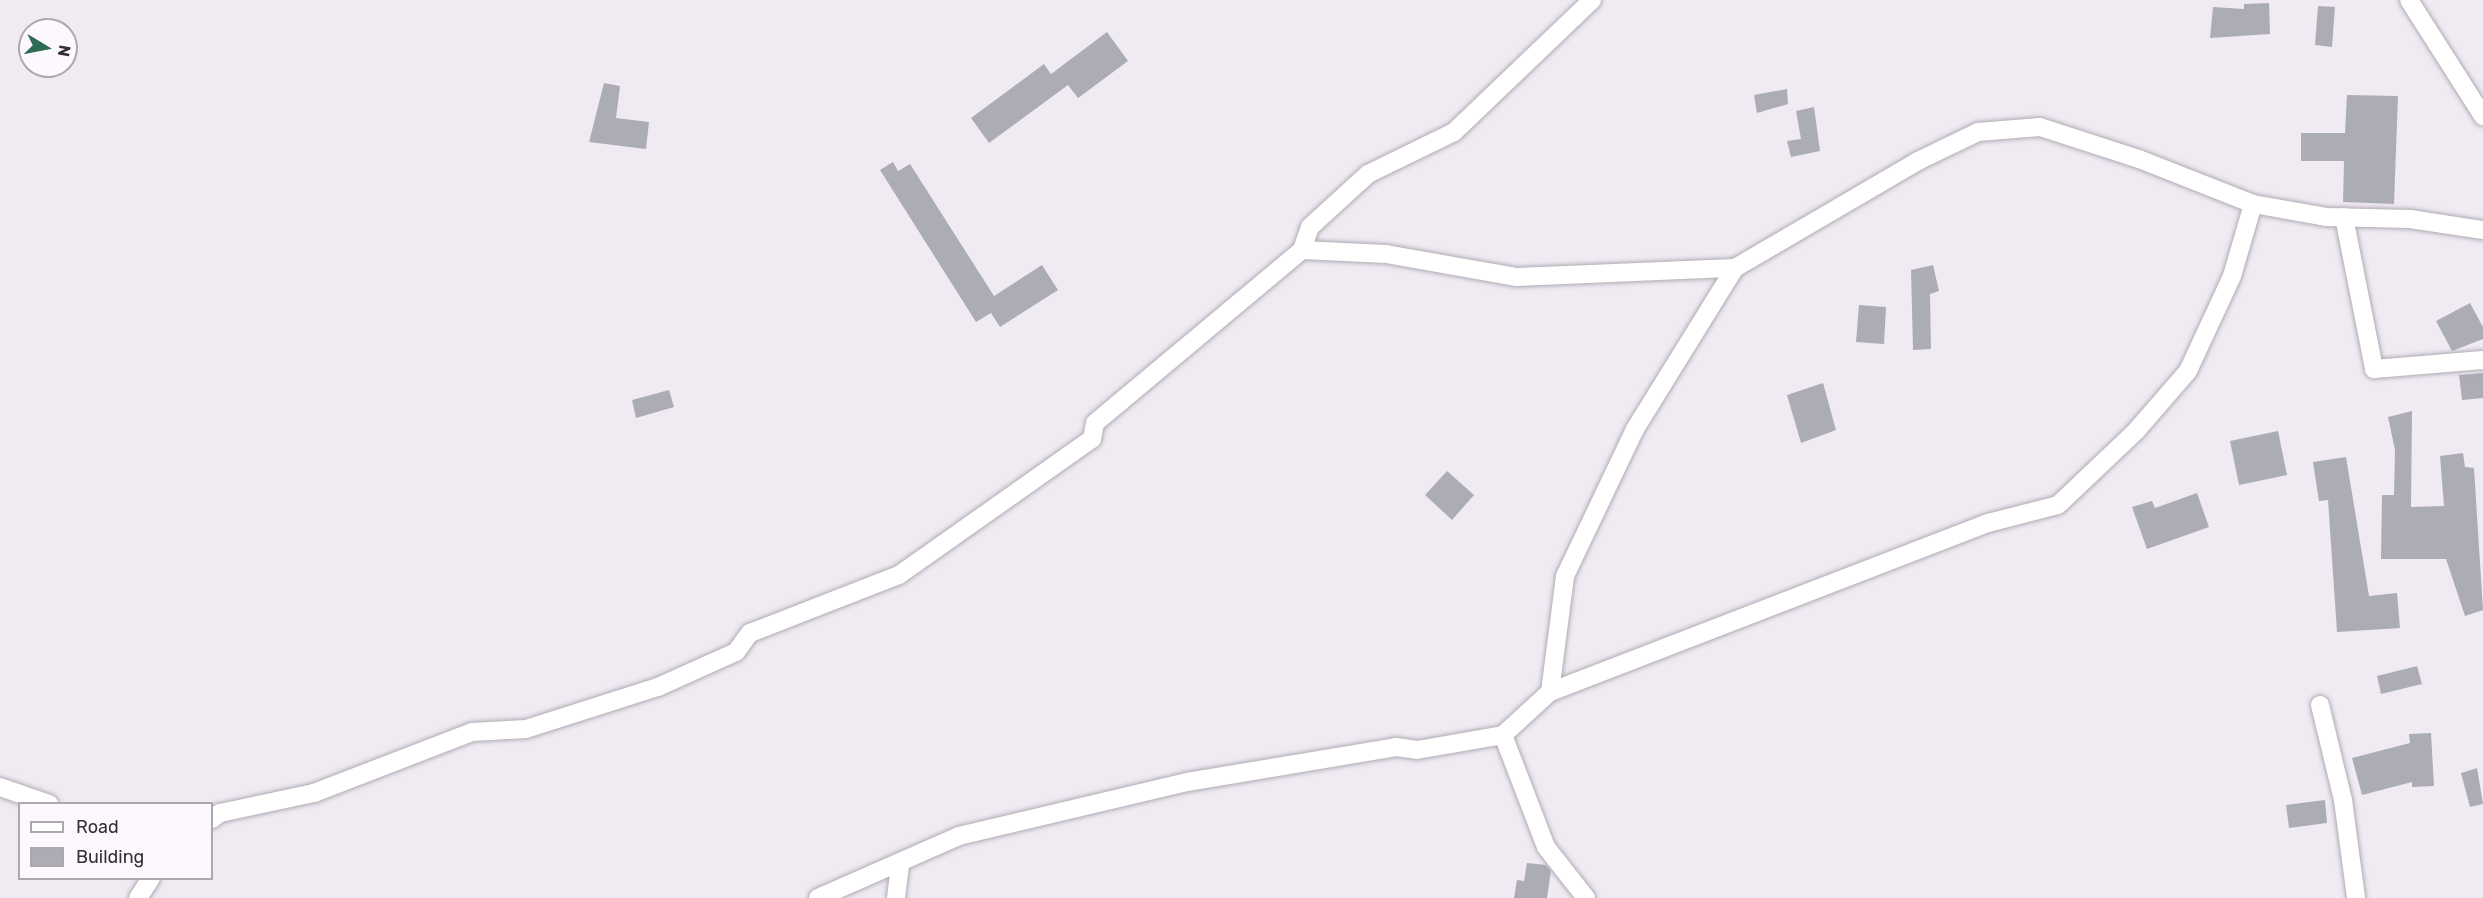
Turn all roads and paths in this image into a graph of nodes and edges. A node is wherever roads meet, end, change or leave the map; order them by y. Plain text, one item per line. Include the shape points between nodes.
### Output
1 (1592, 0) edge
2 (2409, 0) edge
3 (2483, 117) edge
4 (2253, 204) junction
5 (2344, 217) junction
6 (2483, 230) edge
7 (1302, 250) junction
8 (1735, 268) junction
9 (2483, 360) edge
10 (1550, 692) junction
11 (2320, 705) dead end
12 (1503, 735) junction
13 (0, 787) edge
14 (43, 802) edge
15 (213, 818) edge
16 (900, 862) junction
17 (150, 880) edge
18 (138, 898) edge
19 (818, 898) edge
20 (896, 898) edge
21 (1586, 898) edge
22 (2356, 898) edge

1 - 7 street via 1455,132 1368,174 1310,227
2 - 3 street
4 - 5 street
4 - 8 street via 2139,159 2040,127 1978,132 1918,161
4 - 10 street via 2232,276 2188,371 2136,431 2058,505 1988,523
5 - 6 street via 2410,219
5 - 9 street via 2374,369
7 - 8 street via 1386,254 1517,277
7 - 15 street via 1095,423 1092,439 899,575 750,633 736,652 658,687 526,729 472,732 314,793 220,813
8 - 10 street via 1635,429 1565,576
10 - 12 street
11 - 22 street via 2343,800
12 - 16 street via 1417,750 1396,747 1187,782 959,836
12 - 21 street via 1546,847
13 - 14 street
16 - 19 street
16 - 20 street
17 - 18 street

